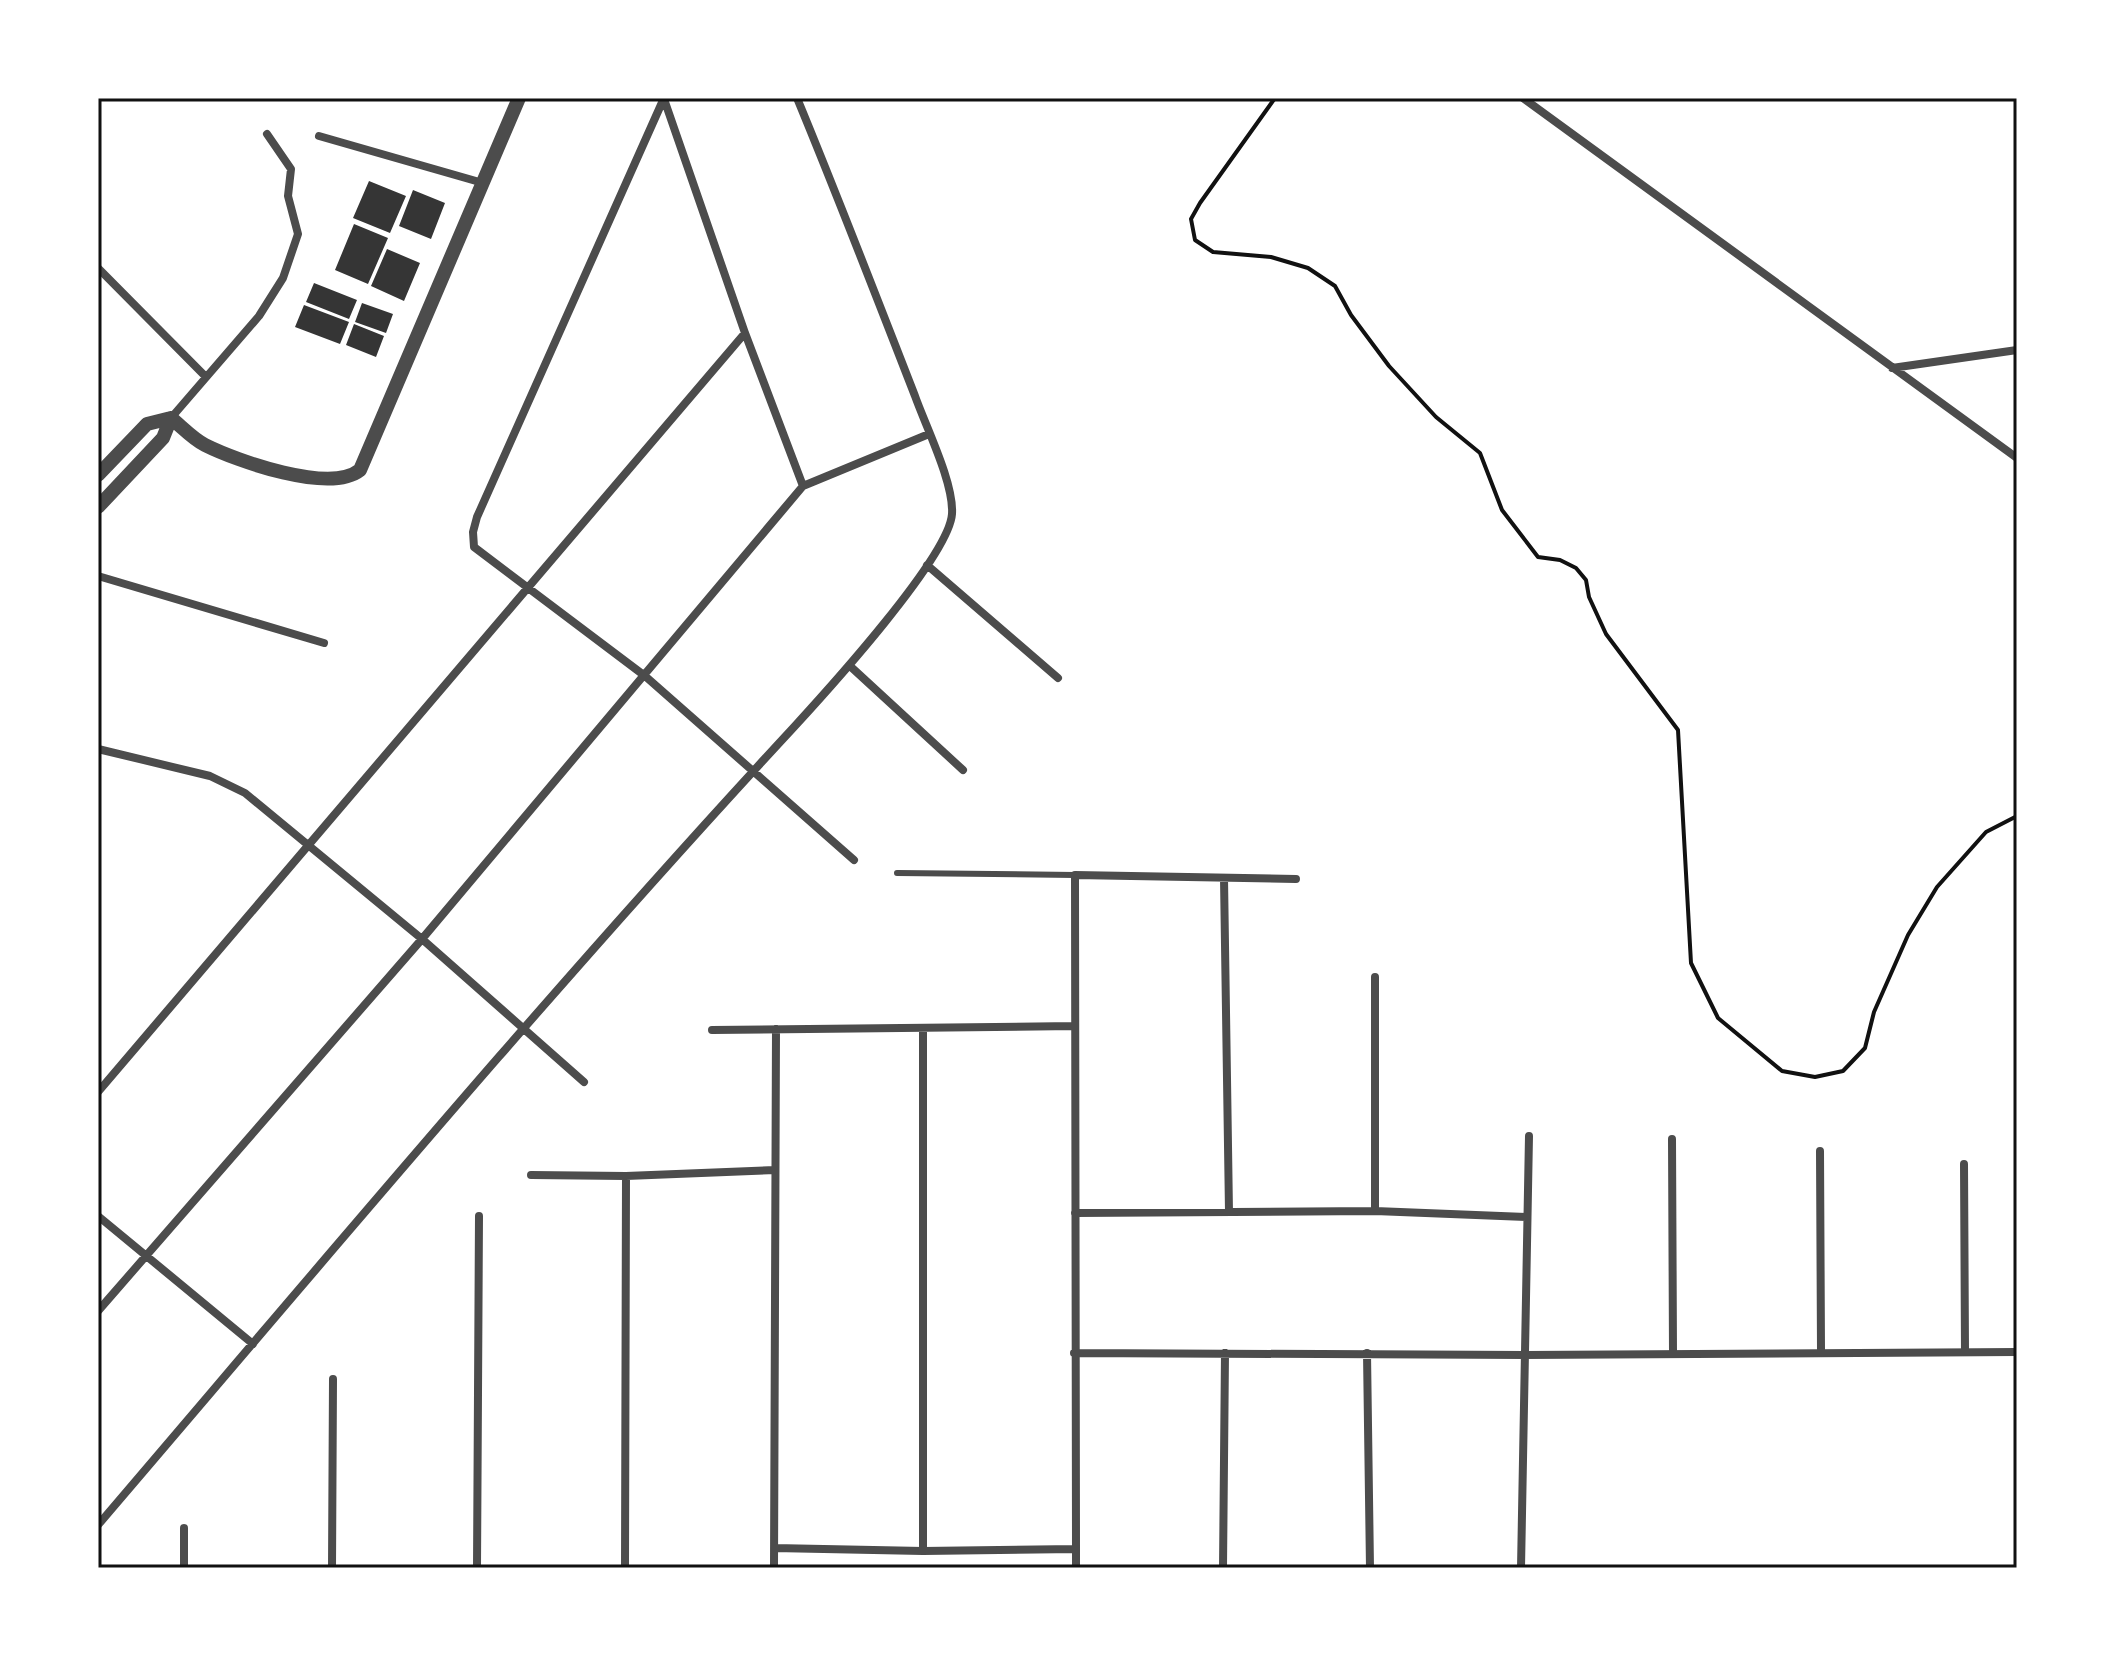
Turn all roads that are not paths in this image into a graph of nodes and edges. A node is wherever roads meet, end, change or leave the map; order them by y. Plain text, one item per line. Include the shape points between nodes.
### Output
1 (519, 98) edge
2 (664, 98) edge
3 (797, 98) edge
4 (1523, 98) edge
5 (267, 134) dead end
6 (319, 136) dead end
7 (484, 183) junction
8 (98, 268) edge
9 (745, 333) junction
10 (2017, 350) edge
11 (1892, 368) junction
12 (206, 377) junction
13 (171, 418) junction
14 (929, 434) junction
15 (2017, 458) edge
16 (98, 475) edge
17 (803, 486) junction
18 (98, 507) edge
19 (927, 565) junction
20 (98, 576) edge
21 (529, 588) junction
22 (324, 643) dead end
23 (850, 666) junction
24 (645, 676) junction
25 (1058, 678) dead end
26 (98, 749) edge
27 (963, 770) dead end
28 (752, 772) junction
29 (306, 846) junction
30 (854, 860) dead end
31 (897, 873) dead end
32 (1075, 875) junction
33 (1224, 878) junction
34 (1296, 879) dead end
35 (422, 939) junction
36 (1375, 977) dead end
37 (1075, 1026) junction
38 (923, 1028) junction
39 (776, 1029) junction
40 (525, 1030) junction
41 (712, 1030) dead end
42 (584, 1082) dead end
43 (98, 1092) edge
44 (1529, 1136) dead end
45 (1672, 1139) dead end
46 (1820, 1151) dead end
47 (1964, 1164) dead end
48 (775, 1170) junction
49 (531, 1175) dead end
50 (626, 1176) junction
51 (1375, 1211) junction
52 (1229, 1212) junction
53 (1075, 1213) junction
54 (98, 1216) edge
55 (479, 1216) dead end
56 (1526, 1217) junction
57 (144, 1257) junction
58 (98, 1311) edge
59 (253, 1344) junction
60 (1965, 1350) junction
61 (1821, 1351) junction
62 (1673, 1352) junction
63 (2017, 1352) edge
64 (1074, 1353) junction
65 (1225, 1353) junction
66 (1367, 1353) junction
67 (1525, 1355) junction
68 (333, 1379) dead end
69 (98, 1525) edge
70 (184, 1528) dead end
71 (774, 1548) junction
72 (1076, 1549) junction
73 (923, 1551) junction
74 (184, 1568) edge
75 (332, 1568) edge
76 (477, 1568) edge
77 (625, 1568) edge
78 (774, 1568) edge
79 (1076, 1568) edge
80 (1223, 1568) edge
81 (1370, 1568) edge
82 (1521, 1568) edge

1 - 7 street
2 - 9 street
2 - 21 street via 473,532 474,547
3 - 14 street
4 - 11 street
5 - 12 street via 291,169 288,196 298,234 272,298
6 - 7 street
7 - 13 street via 372,447 353,476 322,480 269,468 204,444
8 - 12 street
9 - 17 street
9 - 21 street
10 - 11 street
11 - 15 street
12 - 13 street
13 - 16 street via 147,424
13 - 18 street via 163,438
14 - 17 street
14 - 19 street via 953,510
17 - 24 street
19 - 23 street
19 - 25 street
20 - 22 street
21 - 24 street
21 - 29 street
23 - 27 street
23 - 28 street
24 - 28 street
24 - 35 street
26 - 29 street via 228,782
28 - 30 street
28 - 40 street
29 - 35 street
29 - 43 street
31 - 32 lane
32 - 33 street
32 - 37 street
33 - 34 street
33 - 52 street
35 - 40 street
35 - 57 street
36 - 51 street
37 - 38 street
37 - 53 street
38 - 39 street
38 - 73 street
39 - 41 street
39 - 48 street
40 - 42 street
40 - 59 street
44 - 56 street
45 - 62 street
46 - 61 street
47 - 60 street
48 - 50 street
48 - 71 street
49 - 50 street
50 - 77 street
51 - 52 street
51 - 56 street
52 - 53 street
53 - 64 street
54 - 57 street
55 - 76 street
56 - 67 street
57 - 58 street
57 - 59 street
59 - 69 street
60 - 61 street
60 - 63 street
61 - 62 street
62 - 67 street
64 - 65 street
64 - 72 street
65 - 66 street
65 - 80 street
66 - 67 street
66 - 81 street
67 - 82 street
68 - 75 street
70 - 74 street
71 - 73 street
71 - 78 street
72 - 73 street
72 - 79 street

